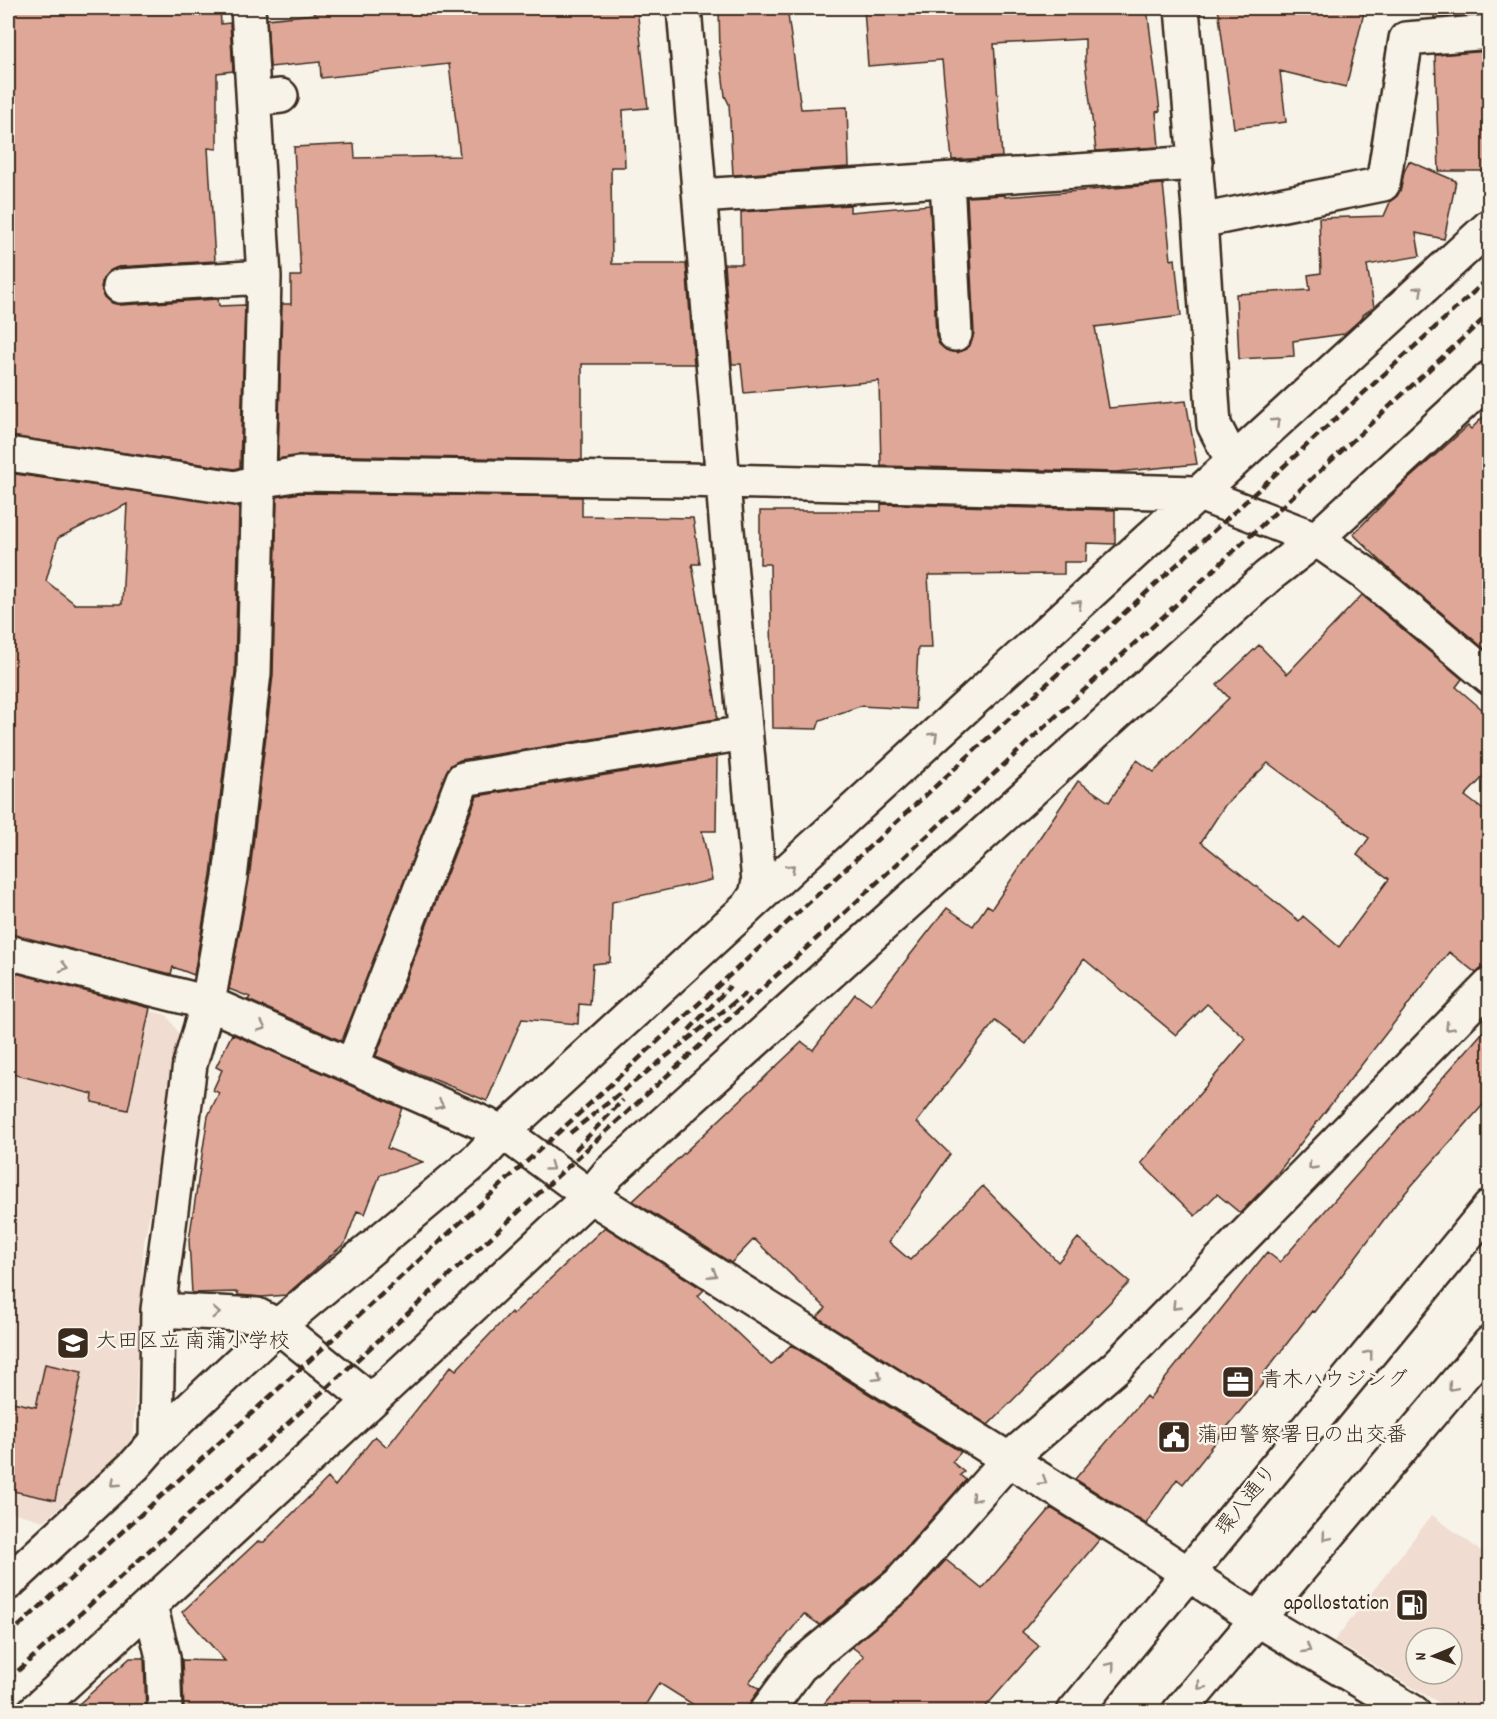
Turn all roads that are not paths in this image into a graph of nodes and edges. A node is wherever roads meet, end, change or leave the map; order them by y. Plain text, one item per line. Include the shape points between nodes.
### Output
1 (248, 8) edge
2 (684, 8) edge
3 (1182, 8) edge
4 (1490, 32) edge
5 (1196, 163) junction
6 (947, 180) junction
7 (700, 196) junction
8 (1200, 221) junction
9 (1490, 226) edge
10 (264, 277) junction
11 (120, 286) dead end
12 (955, 334) dead end
13 (1490, 378) edge
14 (8, 454) edge
15 (1233, 462) junction
16 (259, 481) junction
17 (723, 482) junction
18 (1197, 494) junction
19 (1316, 539) junction
20 (1490, 678) edge
21 (746, 733) junction
22 (748, 907) junction
23 (8, 952) edge
24 (1490, 985) edge
25 (208, 1003) junction
26 (352, 1066) junction
27 (503, 1132) junction
28 (590, 1196) junction
29 (1490, 1207) edge
30 (158, 1310) junction
31 (278, 1326) junction
32 (1490, 1342) edge
33 (372, 1401) junction
34 (156, 1442) junction
35 (1009, 1459) junction
36 (1188, 1574) junction
37 (8, 1583) edge
38 (150, 1605) junction
39 (1257, 1619) junction
40 (34, 1712) edge
41 (165, 1712) edge
42 (766, 1712) edge
43 (1074, 1712) edge
44 (1179, 1712) edge
45 (1413, 1712) edge

1 - 10 street via 268,98
2 - 7 street
3 - 5 street
4 - 8 street via 1406,39 1383,184
5 - 6 street
5 - 8 street
6 - 7 street
6 - 12 street
7 - 17 street
8 - 15 street via 1214,425
15 -> 9 street
10 - 11 street
10 - 16 street
13 - 19 street
14 - 16 street via 236,488
15 - 18 street
16 - 17 street via 298,474
16 - 25 street via 254,673 230,878
17 - 18 street
17 - 21 street
18 - 19 street
22 -> 18 street
19 - 20 street via 1366,574
19 - 28 street via 1240,601 609,1173
21 - 22 street via 759,882
21 - 26 street via 463,779
22 - 27 street
23 -> 25 street
24 -> 35 street via 1117,1366
25 -> 26 street
25 - 30 street via 190,1064
26 -> 27 street
27 -> 28 street
27 - 31 street via 478,1159
28 - 33 street
28 -> 35 street
36 -> 29 street, 環八通り
30 -> 31 street via 257,1315
30 - 34 street
31 - 33 street
31 - 34 street
32 -> 39 street
33 - 38 street
34 -> 37 street
35 -> 36 street
35 -> 42 street via 899,1584 800,1666
36 - 39 street
43 -> 36 street, 環八通り
38 - 40 street
38 - 41 street via 163,1657
39 -> 44 street
39 -> 45 street

